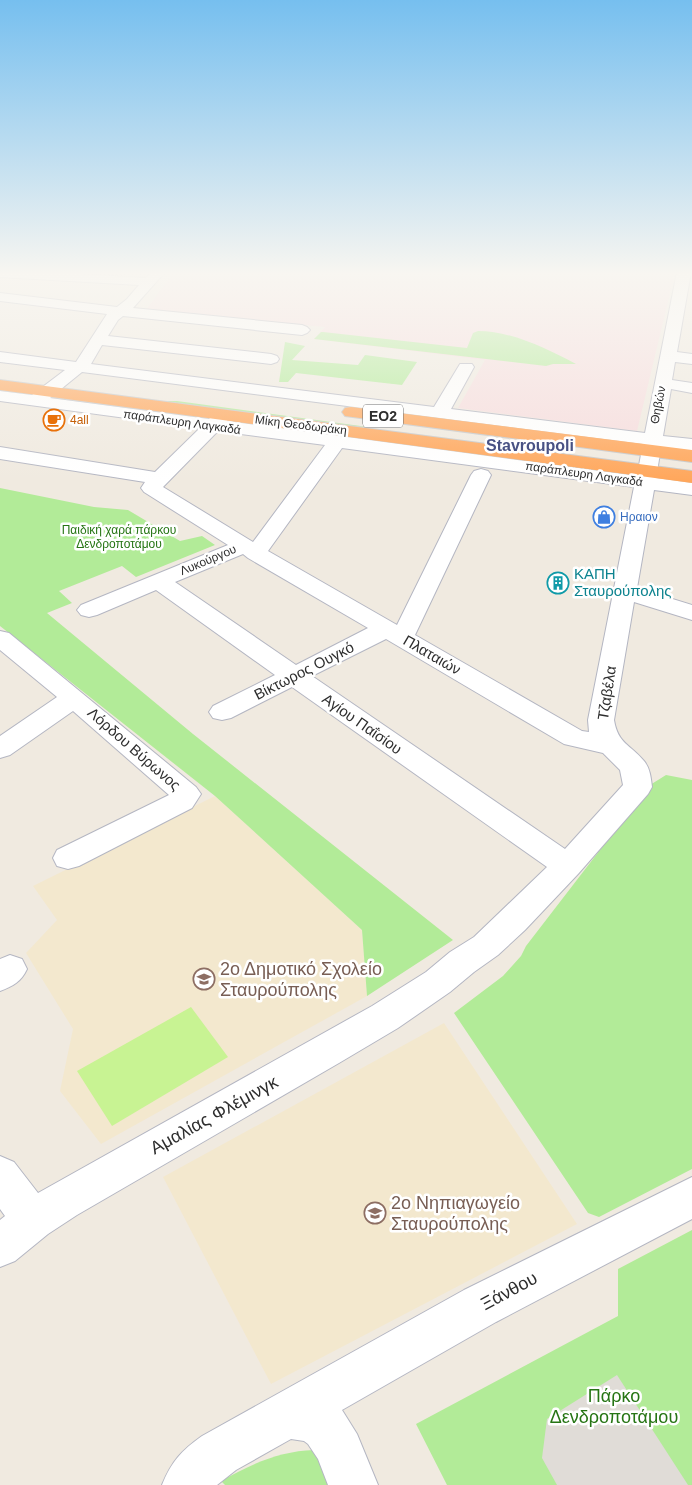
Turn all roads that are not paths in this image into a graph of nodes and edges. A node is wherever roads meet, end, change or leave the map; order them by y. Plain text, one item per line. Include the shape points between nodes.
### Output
1 (97, 341) edge
2 (110, 341) edge
3 (277, 341) edge
4 (673, 341) edge
5 (667, 356) junction
6 (0, 357) edge
7 (271, 359) junction
8 (692, 359) edge
9 (0, 367) edge
10 (466, 367) dead end
11 (74, 372) junction
12 (662, 383) junction
13 (0, 385) edge
14 (692, 388) edge
15 (260, 389) junction
16 (0, 396) edge
17 (41, 397) junction
18 (440, 412) junction
19 (217, 420) junction
20 (337, 442) junction
21 (650, 445) junction
22 (692, 445) edge
23 (0, 453) edge
24 (692, 456) edge
25 (481, 475) dead end
26 (646, 477) junction
27 (692, 477) edge
28 (156, 483) junction
29 (692, 489) edge
30 (250, 549) junction
31 (158, 581) junction
32 (625, 592) junction
33 (89, 610) dead end
34 (692, 613) edge
35 (394, 633) junction
36 (0, 638) edge
37 (293, 676) junction
38 (74, 698) junction
39 (222, 712) dead end
40 (612, 746) junction
41 (0, 749) edge
42 (68, 858) dead end
43 (566, 866) junction
44 (430, 987) joint
45 (0, 1175) edge
46 (692, 1197) edge
47 (33, 1220) junction
48 (0, 1246) edge
49 (280, 1420) junction
50 (187, 1485) edge
51 (353, 1485) edge

1 - 11 street via 88,359
2 - 7 street
3 - 7 street
4 - 5 street, Θηβών
5 - 8 street
5 - 12 street, Θηβών
6 - 11 street
7 - 15 street
9 - 11 highway, Μίκη Θεοδωράκη / ΕΟ2
10 - 18 street
11 - 15 street
11 - 17 street
11 - 21 highway, Μίκη Θεοδωράκη / ΕΟ2
12 - 14 street
12 - 21 street, Θηβών
13 - 17 highway
15 - 18 street
16 - 17 street, παράπλευρη Λαγκαδά
17 - 19 street, παράπλευρη Λαγκαδά
18 - 21 street
19 - 20 street, παράπλευρη Λαγκαδά
19 - 26 highway, Μίκη Θεοδωράκη / ΕΟ2
19 - 28 street
20 - 26 street, παράπλευρη Λαγκαδά
20 - 30 street, Λυκούργου
21 - 22 street
21 - 24 highway, Μίκη Θεοδωράκη / ΕΟ2
21 - 26 street, Τζαβέλα
23 - 28 street
25 - 35 street
26 - 27 highway, Μίκη Θεοδωράκη / ΕΟ2
26 - 29 street, παράπλευρη Λαγκαδά
26 - 32 street, Τζαβέλα
28 - 30 street, Πλαταιών
30 - 31 street, Λυκούργου
30 - 35 street, Πλαταιών
31 - 33 street, Λυκούργου
31 - 37 street, Αγίου Παΐσίου
32 - 34 street
32 - 40 street, Τζαβέλα via 601,720 603,733
35 - 37 street, Βίκτωρος Ουγκό
35 - 40 street, Πλαταιών via 574,738
36 - 38 street, Λόρδου Βύρωνος
37 - 39 street, Βίκτωρος Ουγκό
37 - 43 street, Αγίου Παΐσίου
38 - 41 street
38 - 42 street, Λόρδου Βύρωνος via 186,794 182,801
40 - 43 street, Τζαβέλα via 634,767 638,787
43 - 44 street, Τζαβέλα via 486,946
44 - 47 street, Αμαλίας Φλέμινγκ via 326,1052
45 - 47 street
46 - 49 street, Ξάνθου via 488,1302
47 - 48 street, Αμαλίας Φλέμινγκ
49 - 50 street via 207,1461
49 - 51 street via 303,1417 320,1423 332,1437

